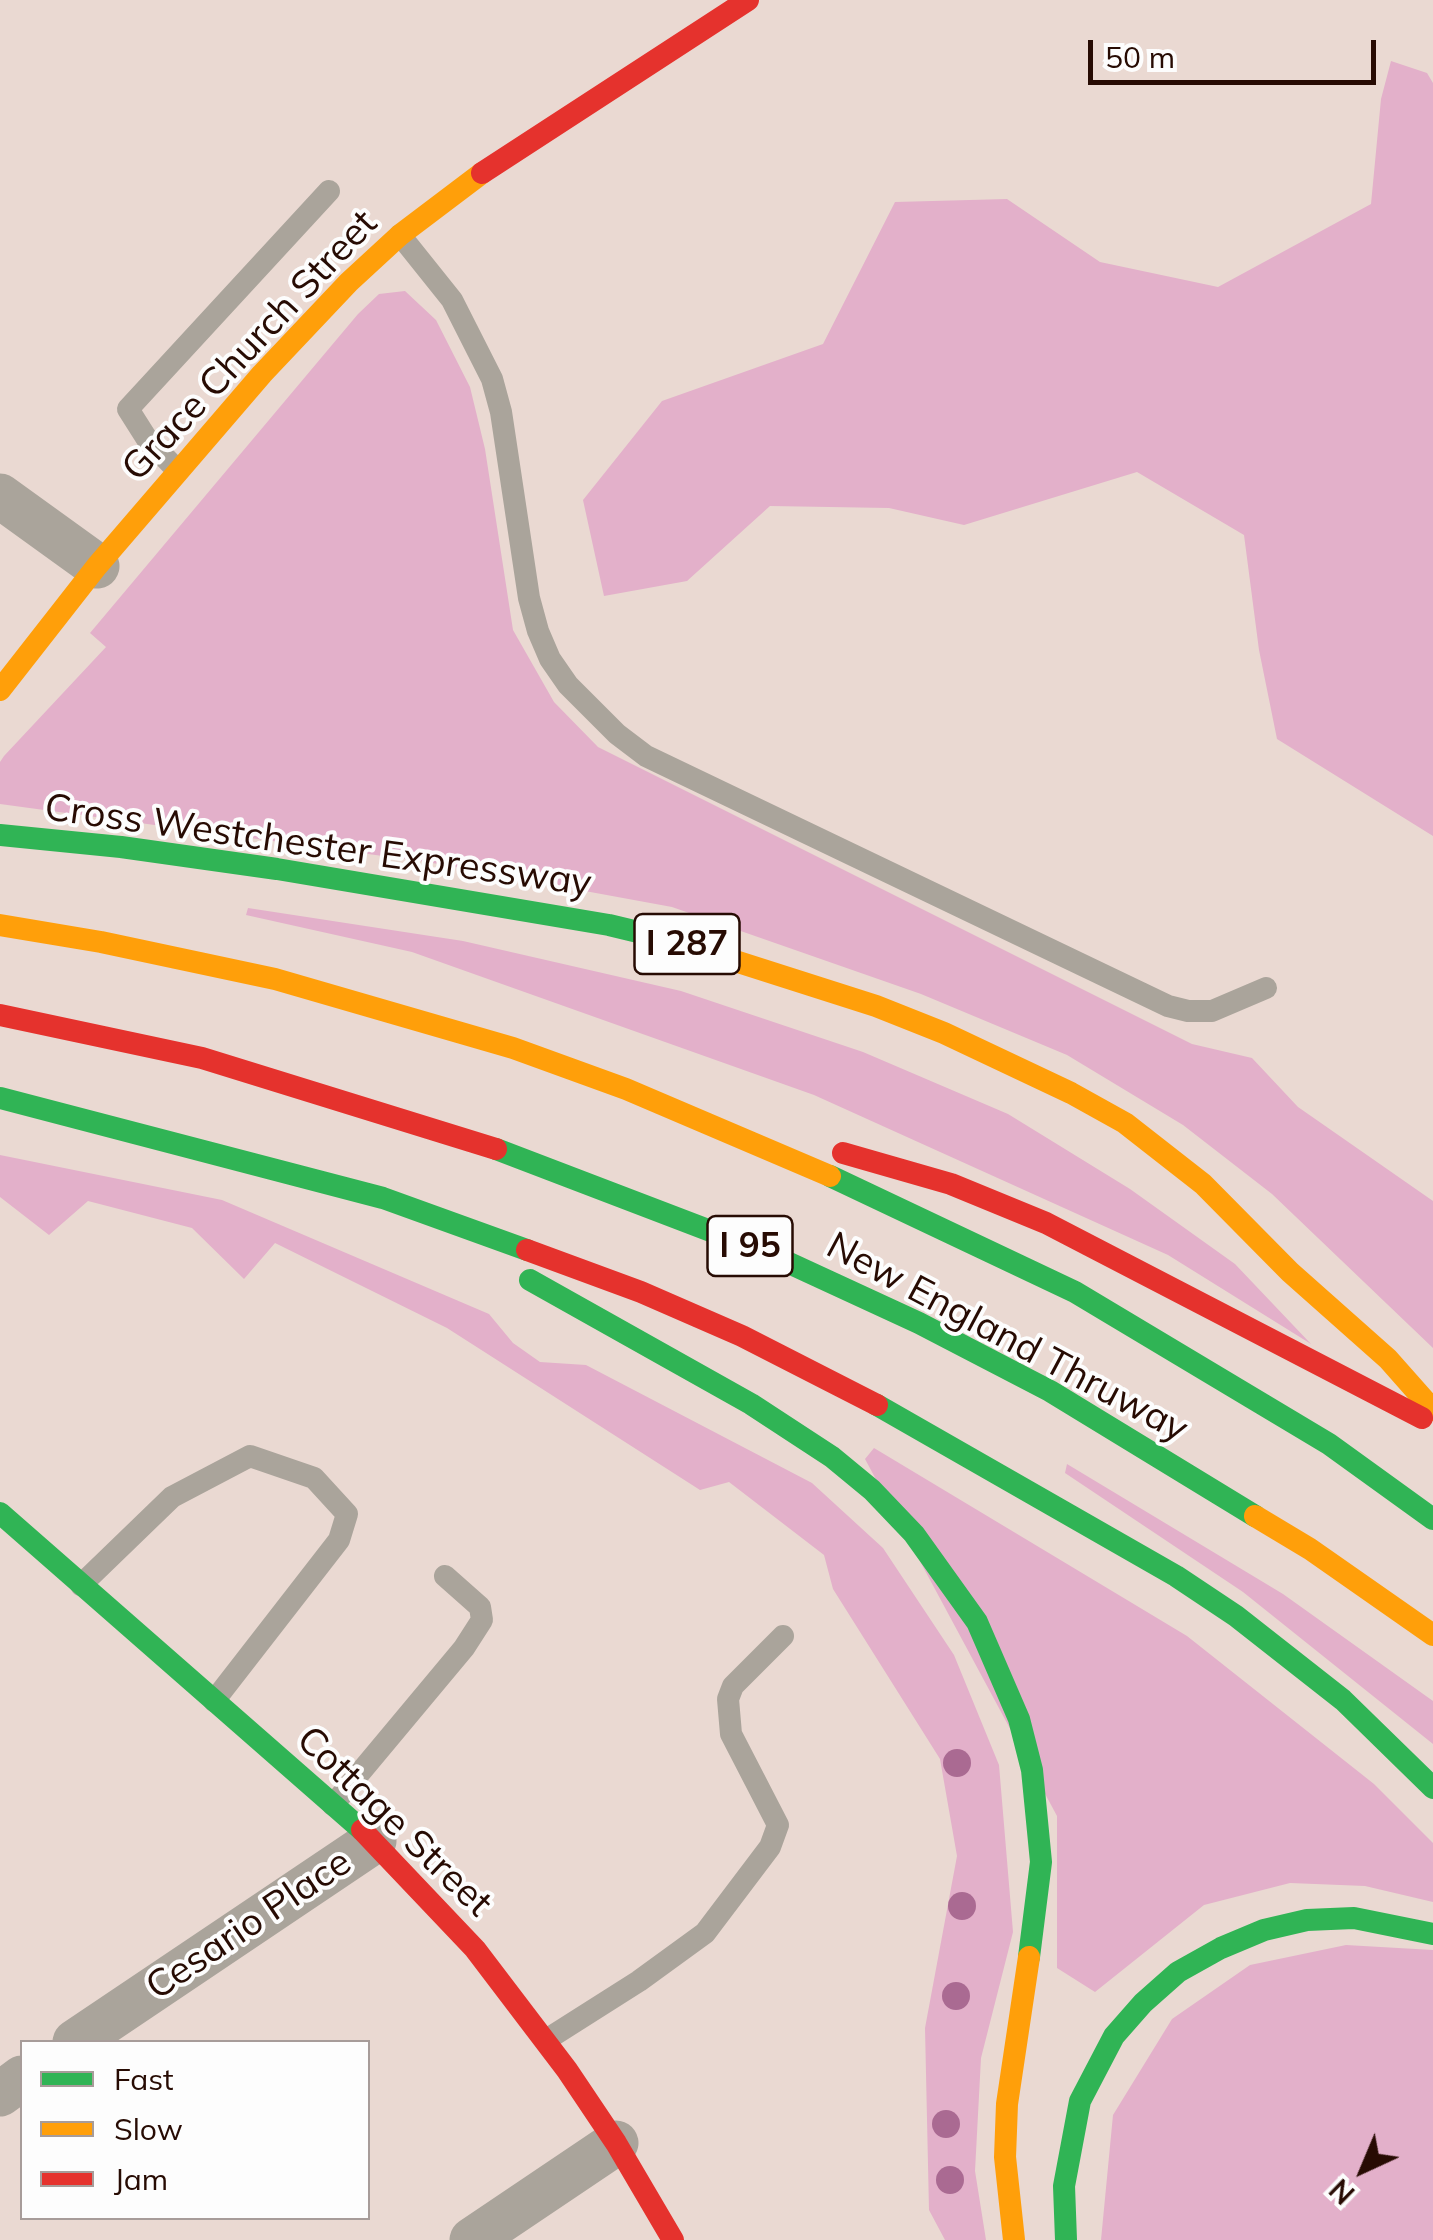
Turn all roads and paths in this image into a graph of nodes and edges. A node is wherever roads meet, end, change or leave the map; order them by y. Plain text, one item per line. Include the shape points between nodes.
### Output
1 (748, 0) edge
2 (329, 191) dead end
3 (400, 236) junction
4 (178, 471) junction
5 (0, 496) edge
6 (96, 566) junction
7 (0, 690) edge
8 (0, 835) edge
9 (0, 925) edge
10 (1266, 988) dead end
11 (0, 1015) edge
12 (0, 1098) edge
13 (671, 1108) junction
14 (383, 1198) junction
15 (1433, 1410) edge
16 (1433, 1425) edge
17 (0, 1513) edge
18 (1433, 1519) edge
19 (446, 1576) dead end
20 (82, 1584) junction
21 (1433, 1635) edge
22 (783, 1636) dead end
23 (214, 1700) junction
24 (1433, 1788) edge
25 (333, 1805) junction
26 (374, 1842) junction
27 (1433, 1934) edge
28 (78, 2040) edge
29 (546, 2040) junction
30 (616, 2144) junction
31 (472, 2240) edge
32 (673, 2240) edge
33 (1014, 2240) edge
34 (1066, 2240) edge

1 - 3 main road, Grace Church Street via 500,159
2 - 4 lane via 128,409
3 - 4 main road, Grace Church Street via 308,325
3 - 10 lane via 452,300 492,380 529,598 544,645 568,685 618,734 646,756 1168,1006 1212,1011
4 - 6 main road, Grace Church Street
5 - 6 street
6 - 7 main road, Grace Church Street
8 - 15 main road, Cross Westchester Expressway / I 287 via 199,858 590,921 816,983 944,1033 1124,1123 1202,1184
9 - 13 main road, New England Thruway / I 95 via 276,980 514,1048
11 - 21 main road, New England Thruway / I 95 via 202,1058 366,1106 509,1153 763,1252 1066,1400 1310,1549
12 - 14 main road
13 - 16 main road via 951,1184 1046,1223
13 - 18 main road, New England Thruway / I 95 via 1075,1292 1329,1444
14 - 24 main road via 641,1292 859,1394 1236,1616 1343,1700
14 - 33 main road via 751,1404 832,1457 914,1534 977,1622 1018,1719 1039,1816 1037,1906 1007,2104
17 - 20 main road, Cottage Street
19 - 25 lane via 480,1607 482,1620
20 - 23 main road, Cottage Street
20 - 23 lane via 172,1497 250,1456 314,1478 347,1514 339,1540
22 - 29 lane via 728,1699 731,1734 778,1825 770,1847 706,1933
23 - 25 main road, Cottage Street
25 - 26 main road, Cottage Street
26 - 28 street, Cesario Place
26 - 29 main road, Cottage Street via 475,1950
27 - 34 main road via 1354,1918 1306,1920 1264,1930 1178,1972 1114,2036 1080,2101 1064,2186
29 - 30 main road, Cottage Street
30 - 31 street
30 - 32 main road, Cottage Street

